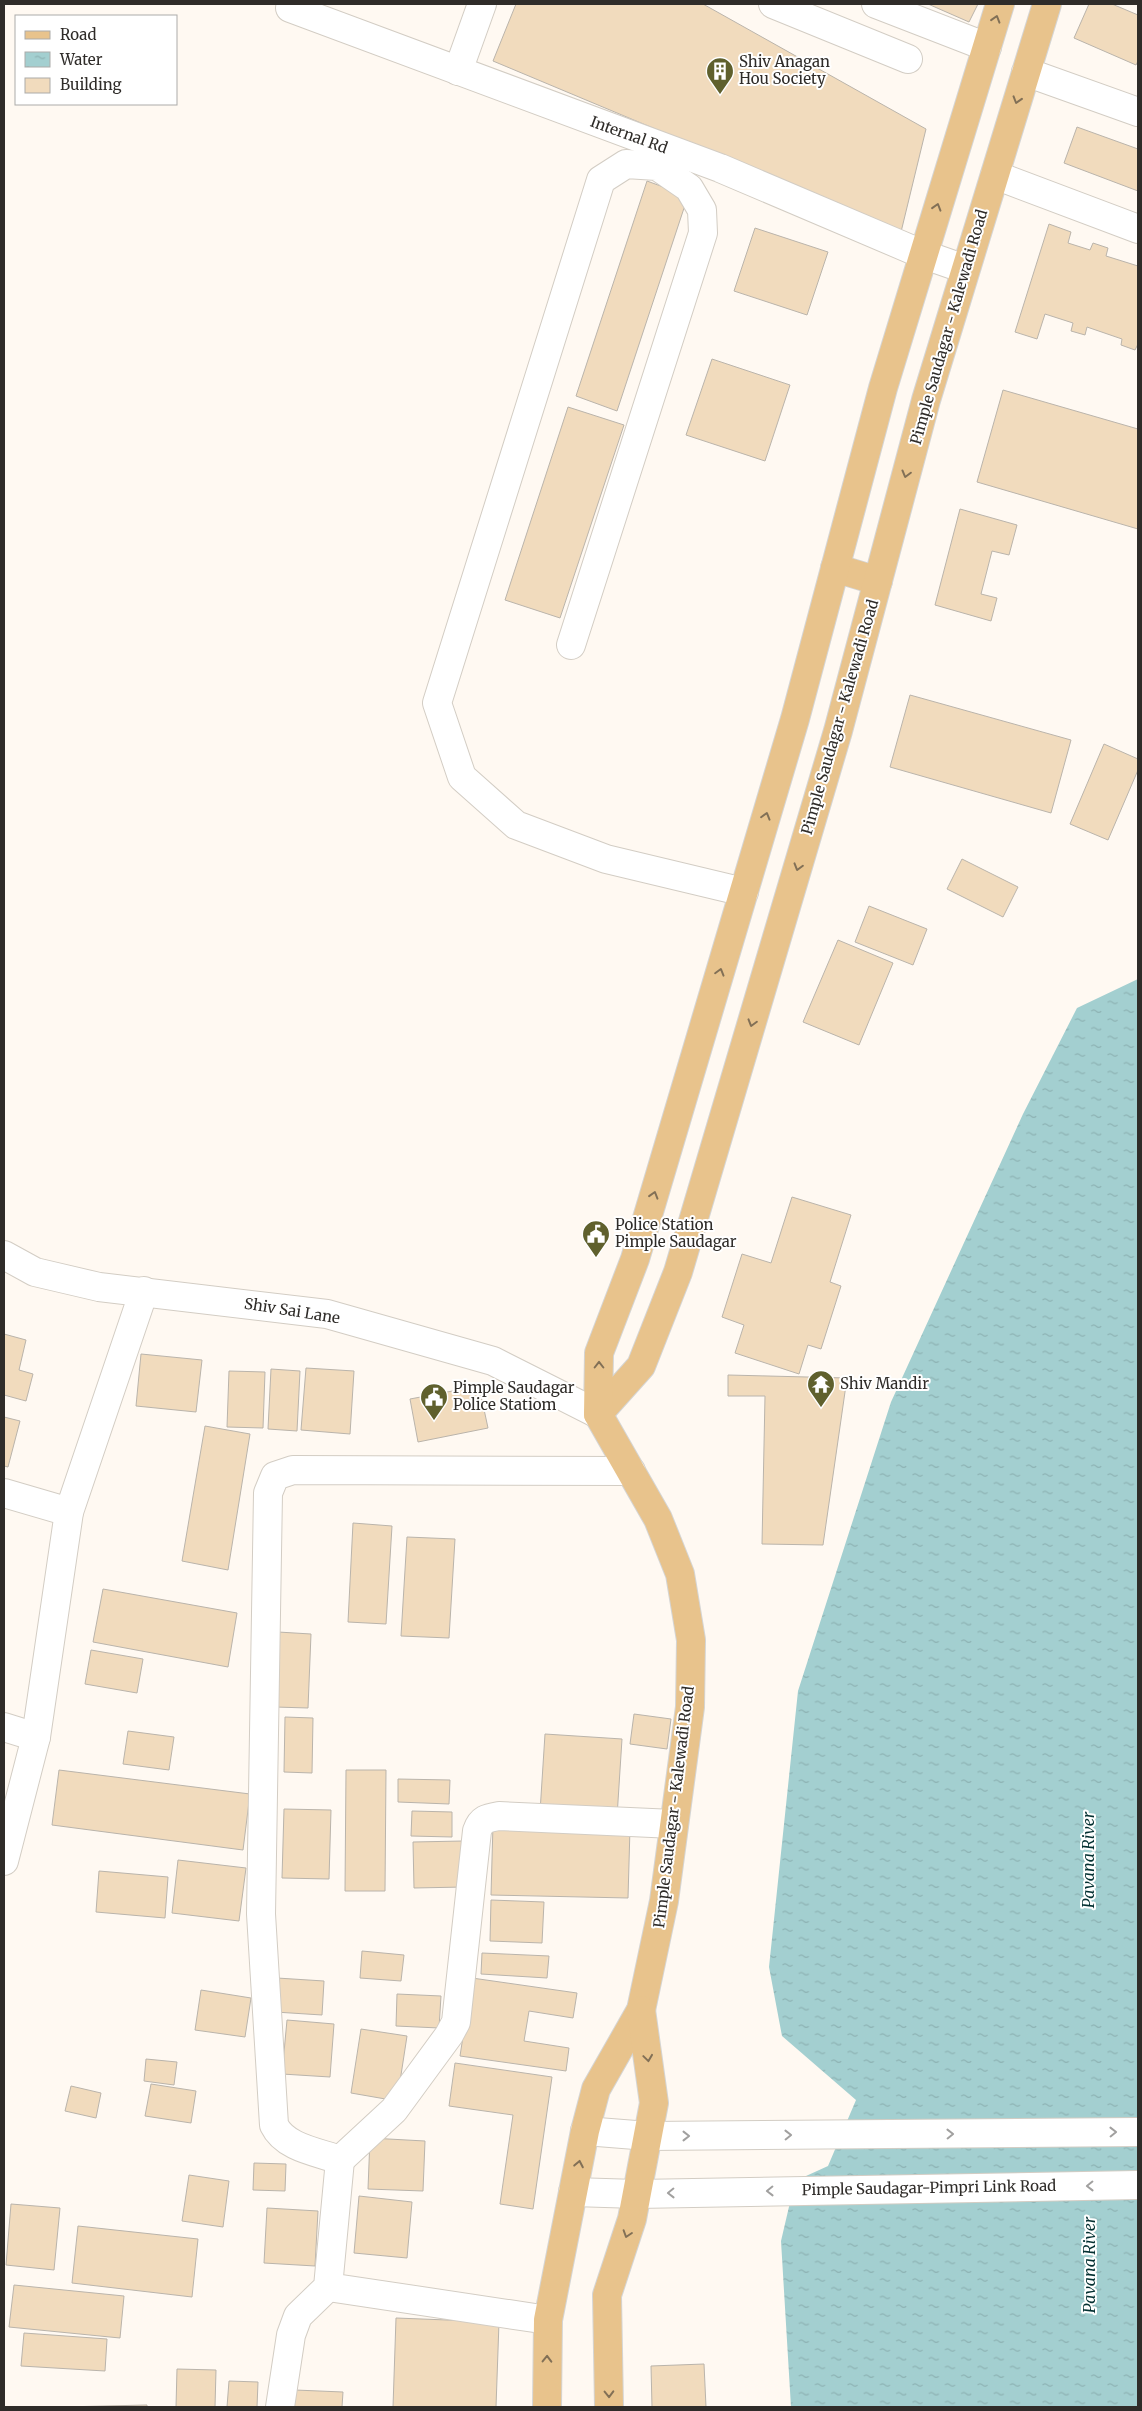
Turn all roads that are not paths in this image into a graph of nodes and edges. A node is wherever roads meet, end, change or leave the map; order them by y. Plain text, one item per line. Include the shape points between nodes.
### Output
1 (482, 4) edge
2 (773, 4) edge
3 (876, 4) edge
4 (1000, 4) edge
5 (1047, 4) edge
6 (290, 8) dead end
7 (987, 48) junction
8 (908, 59) dead end
9 (458, 71) junction
10 (1026, 72) junction
11 (1138, 112) edge
12 (995, 175) junction
13 (1138, 229) edge
14 (922, 254) junction
15 (965, 269) junction
16 (835, 568) junction
17 (878, 580) junction
18 (571, 645) dead end
19 (744, 892) junction
20 (4, 1255) edge
21 (144, 1291) junction
22 (598, 1414) junction
23 (631, 1471) junction
24 (4, 1493) edge
25 (69, 1512) junction
26 (4, 1727) edge
27 (36, 1737) junction
28 (674, 1824) junction
29 (4, 1860) edge
30 (641, 2010) junction
31 (585, 2131) junction
32 (1138, 2132) edge
33 (648, 2136) junction
34 (340, 2160) junction
35 (1138, 2185) edge
36 (573, 2192) junction
37 (637, 2194) junction
38 (328, 2287) junction
39 (548, 2320) junction
40 (280, 2407) edge
41 (547, 2407) edge
42 (609, 2407) edge

1 - 9 street
2 - 8 street
3 - 7 street
7 -> 4 main road
5 - 10 main road, Pimple Saudagar - Kalewadi Road
6 - 9 street, Internal Rd
14 -> 7 main road
9 - 14 street, Internal Rd via 720,168
10 - 11 street
10 -> 12 main road, Pimple Saudagar - Kalewadi Road
12 - 13 street
12 - 15 main road, Pimple Saudagar - Kalewadi Road
14 - 15 street, Internal Rd
14 - 16 main road
15 -> 17 main road, Pimple Saudagar - Kalewadi Road
16 - 17 main road
19 -> 16 main road
17 -> 22 main road, Pimple Saudagar - Kalewadi Road via 838,731 678,1272 641,1366
18 - 19 street via 703,233 702,210 690,188 657,166 626,164 601,180 437,703 462,776 516,825 606,859
22 -> 19 main road via 599,1353 635,1259
20 - 21 street, Shiv Sai Lane via 35,1272 98,1287
21 - 22 street, Shiv Sai Lane via 327,1314 493,1361
21 - 25 street
22 - 23 main road, Pimple Saudagar - Kalewadi Road
23 - 28 main road, Pimple Saudagar - Kalewadi Road via 658,1519 680,1574 691,1640 690,1707
23 - 34 street via 293,1470 275,1476 268,1493 261,1914 274,2126 288,2142
24 - 25 street
25 - 27 street
26 - 27 street
27 - 29 street
28 - 30 main road, Pimple Saudagar - Kalewadi Road via 664,1901
28 - 34 street via 499,1816 480,1822 456,2022 394,2110
30 - 31 main road, Pimple Saudagar - Kalewadi Road via 596,2089
30 -> 33 main road, Pimple Saudagar - Kalewadi Road via 654,2103
31 - 33 street
36 -> 31 main road, Pimple Saudagar - Kalewadi Road
33 -> 32 street
33 - 37 main road, Pimple Saudagar - Kalewadi Road
34 - 38 street
35 -> 37 street, Pimple Saudagar-Pimpri Link Road
36 - 37 street, Pimple Saudagar-Pimpri Link Road
36 - 39 main road, Pimple Saudagar - Kalewadi Road
37 -> 42 main road, Pimple Saudagar - Kalewadi Road via 607,2295
38 - 39 street
38 - 40 street via 298,2316 291,2335
41 -> 39 main road, Pimple Saudagar - Kalewadi Road

